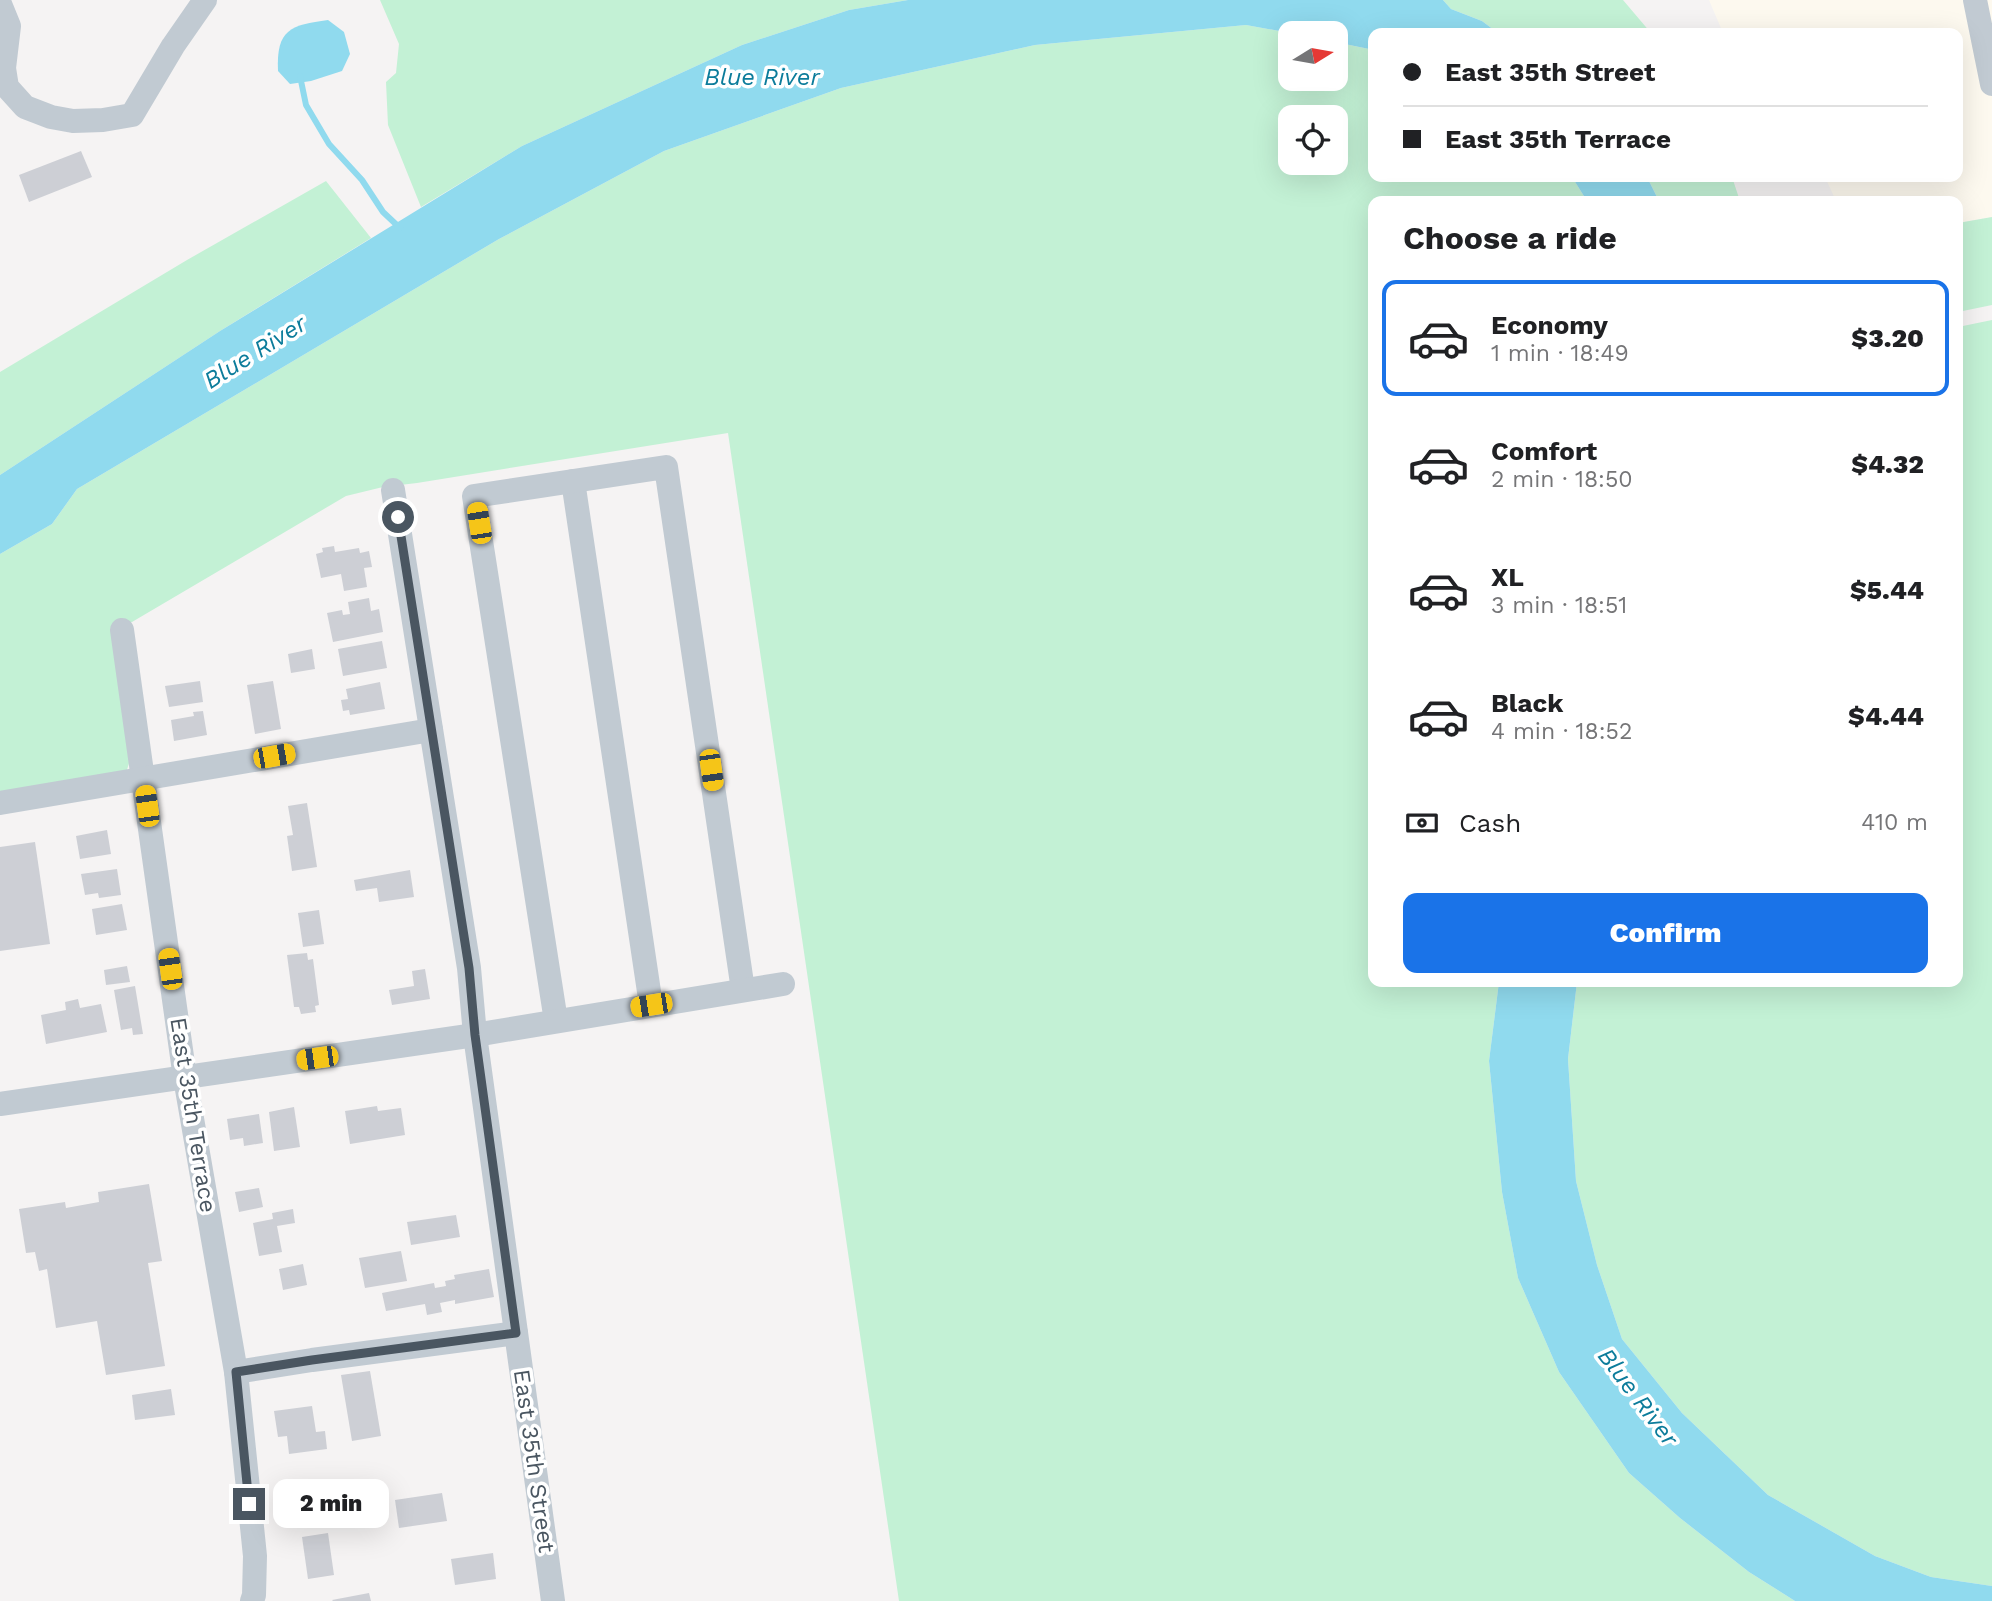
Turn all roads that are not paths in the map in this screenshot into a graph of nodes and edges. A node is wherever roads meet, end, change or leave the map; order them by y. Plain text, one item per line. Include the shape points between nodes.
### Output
1 (205, 0) edge
2 (1975, 0) edge
3 (0, 4) edge
4 (1992, 84) edge
5 (573, 481) junction
6 (393, 490) dead end
7 (122, 630) dead end
8 (431, 730) junction
9 (143, 778) junction
10 (0, 803) edge
11 (783, 984) dead end
12 (743, 990) junction
13 (651, 1005) junction
14 (556, 1021) junction
15 (475, 1035) junction
16 (185, 1077) junction
17 (0, 1104) edge
18 (516, 1333) junction
19 (236, 1372) junction
20 (252, 1601) edge
21 (553, 1601) edge

1 - 3 street via 132,115 73,121 25,107 7,87 4,68 9,26
2 - 4 street
5 - 12 street via 666,467
5 - 13 street
5 - 14 street via 474,495
6 - 8 street, East 35th Street
7 - 9 street, East 35th Terrace
8 - 9 street
8 - 15 street, East 35th Street via 469,968
9 - 10 street
9 - 16 street, East 35th Terrace
11 - 12 street
12 - 13 street
13 - 14 street
14 - 15 street
15 - 16 street
15 - 18 street, East 35th Street
16 - 17 street
16 - 19 street, East 35th Terrace
18 - 19 street
18 - 21 street, East 35th Street
19 - 20 street, East 35th Terrace via 255,1556

